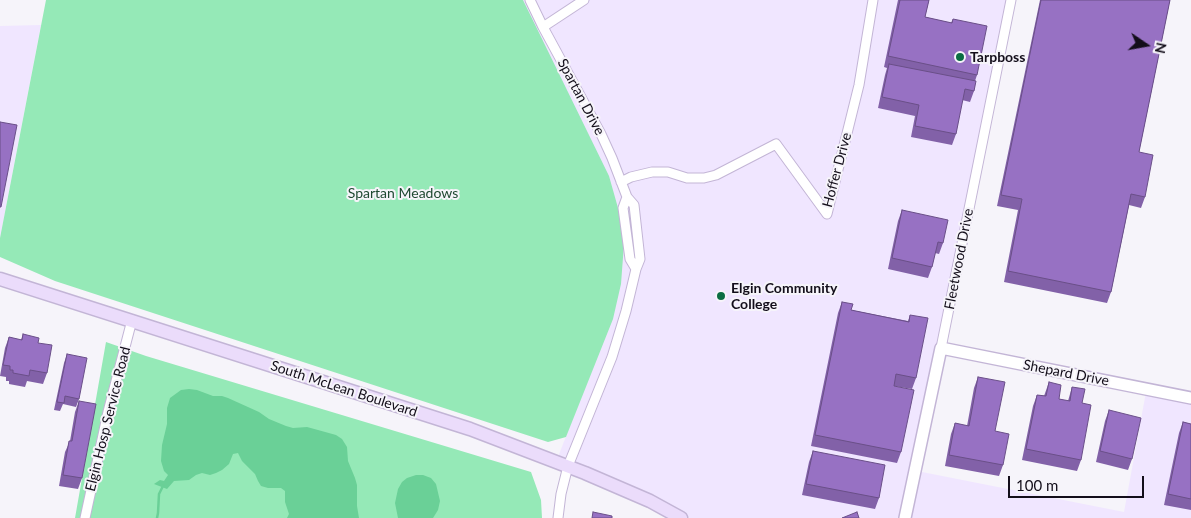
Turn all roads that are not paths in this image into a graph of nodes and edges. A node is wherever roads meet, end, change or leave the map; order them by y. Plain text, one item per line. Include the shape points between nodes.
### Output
1 (530, 0) edge
2 (584, 0) edge
3 (873, 0) edge
4 (1011, 0) edge
5 (543, 27) junction
6 (621, 182) junction
7 (0, 279) edge
8 (132, 320) junction
9 (941, 348) junction
10 (1191, 398) edge
11 (568, 466) junction
12 (85, 518) edge
13 (558, 518) edge
14 (682, 518) edge
15 (905, 518) edge

1 - 5 street, Spartan Drive
2 - 5 street
3 - 6 street, Hoffer Drive via 859,85 827,214 776,144 704,178 652,172
4 - 9 street, Fleetwood Drive
5 - 6 street, Spartan Drive via 601,134
6 - 11 street, Spartan Drive via 634,204 640,259 612,357
7 - 8 main road, South McLean Boulevard
8 - 11 main road, South McLean Boulevard via 470,429
8 - 12 street, Elgin Hosp Service Road
9 - 10 street, Shepard Drive
9 - 15 street, Fleetwood Drive
11 - 13 street, Spartan Drive
11 - 14 main road, South McLean Boulevard

